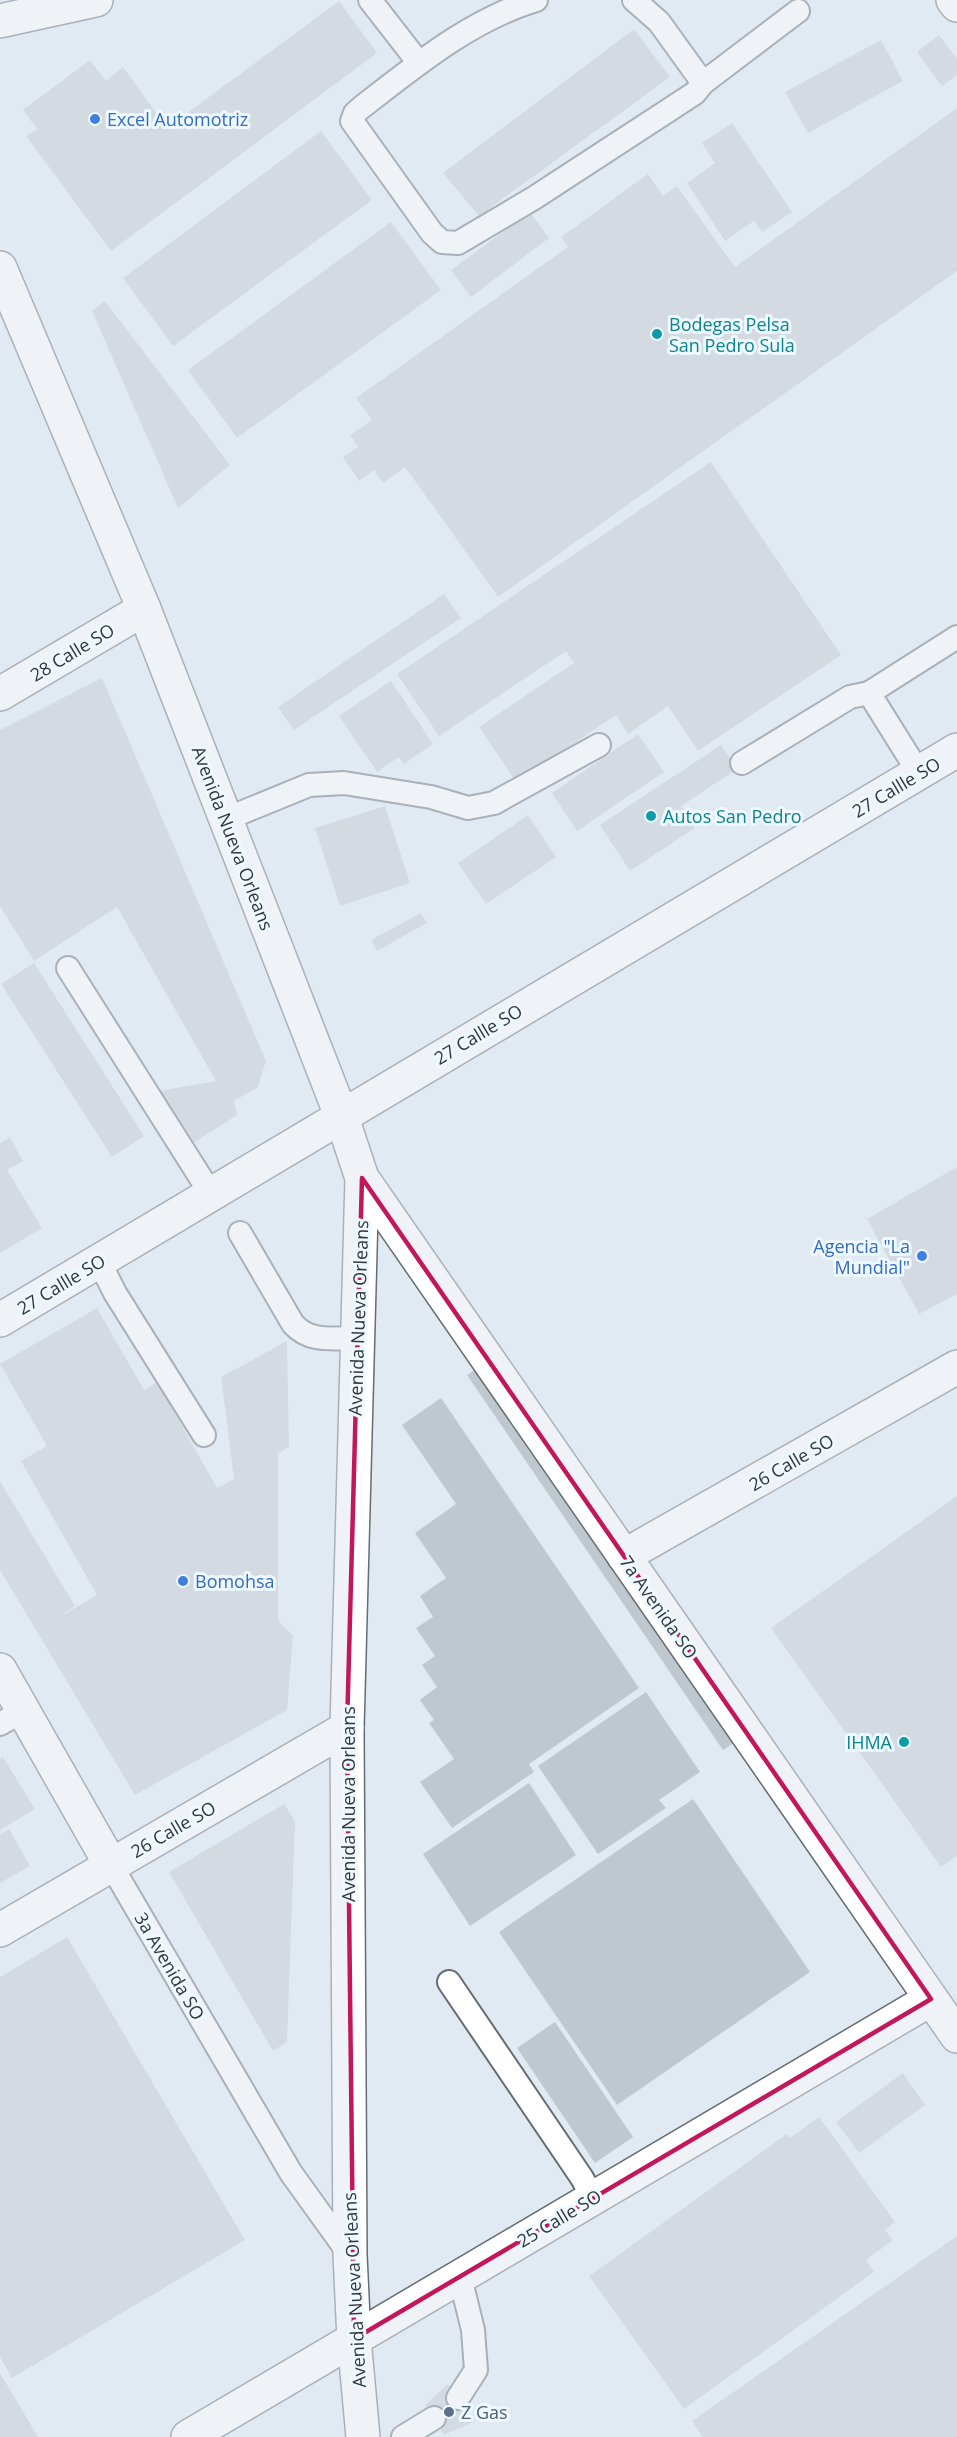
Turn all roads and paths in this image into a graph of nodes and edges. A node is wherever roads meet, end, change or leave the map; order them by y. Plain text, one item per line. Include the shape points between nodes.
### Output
1 (96, 0) edge
2 (370, 0) edge
3 (536, 0) edge
4 (634, 0) edge
5 (953, 0) edge
6 (957, 5) edge
7 (798, 11) dead end
8 (0, 21) edge
9 (419, 63) junction
10 (703, 83) junction
11 (0, 268) edge
12 (144, 609) junction
13 (957, 637) edge
14 (869, 693) junction
15 (0, 694) edge
16 (599, 745) dead end
17 (957, 750) edge
18 (742, 762) dead end
19 (919, 773) junction
20 (226, 819) junction
21 (68, 968) dead end
22 (341, 1115) junction
23 (362, 1178) junction
24 (211, 1194) junction
25 (240, 1233) dead end
26 (99, 1261) junction
27 (0, 1320) edge
28 (358, 1338) junction
29 (957, 1367) edge
30 (204, 1435) dead end
31 (624, 1556) junction
32 (0, 1670) edge
33 (12, 1717) edge
34 (347, 1728) junction
35 (111, 1865) junction
36 (0, 1930) edge
37 (449, 1982) dead end
38 (931, 1998) junction
39 (957, 2036) edge
40 (593, 2198) junction
41 (350, 2255) junction
42 (460, 2277) junction
43 (354, 2339) junction
44 (458, 2398) dead end
45 (434, 2418) dead end
46 (188, 2437) edge
47 (363, 2437) edge
48 (403, 2437) edge

1 - 8 street
2 - 9 lane
3 - 9 lane via 475,26
4 - 10 lane via 659,22
5 - 6 street
7 - 10 lane
9 - 10 lane via 355,113 352,121 442,242 458,243 534,198 695,93
11 - 12 street, Avenida Nueva Orleans
12 - 15 street, 28 Calle SO
12 - 20 street, Avenida Nueva Orleans
13 - 14 lane
14 - 18 lane via 850,697
14 - 19 lane
16 - 20 lane via 494,802 468,808 431,797 344,783 309,785
17 - 19 street, 27 Callle SO
19 - 22 street, 27 Callle SO
20 - 22 street, Avenida Nueva Orleans
21 - 24 lane
22 - 23 street, Avenida Nueva Orleans
22 - 24 street, 27 Callle SO
23 - 28 street, Avenida Nueva Orleans
23 - 31 street, 7a Avenida SO
24 - 26 street, 27 Callle SO
25 - 28 lane via 302,1334
26 - 27 street, 27 Callle SO
26 - 30 lane
28 - 34 street, Avenida Nueva Orleans
29 - 31 street, 26 Calle SO
31 - 38 street, 7a Avenida SO
32 - 33 street, 3a Avenida SO
33 - 35 street, 3a Avenida SO
34 - 35 street, 26 Calle SO
34 - 41 street, Avenida Nueva Orleans
35 - 36 street, 26 Calle SO
35 - 41 lane, 3a Avenida SO via 291,2172
37 - 40 lane
38 - 39 street, 7a Avenida SO
38 - 40 street, 25 Calle SO
40 - 42 street, 25 Calle SO
41 - 43 street, Avenida Nueva Orleans
42 - 43 street, 25 Calle SO
42 - 44 lane via 473,2330 476,2370
43 - 46 street, 25 Calle SO
43 - 47 street, Avenida Nueva Orleans
45 - 48 lane

